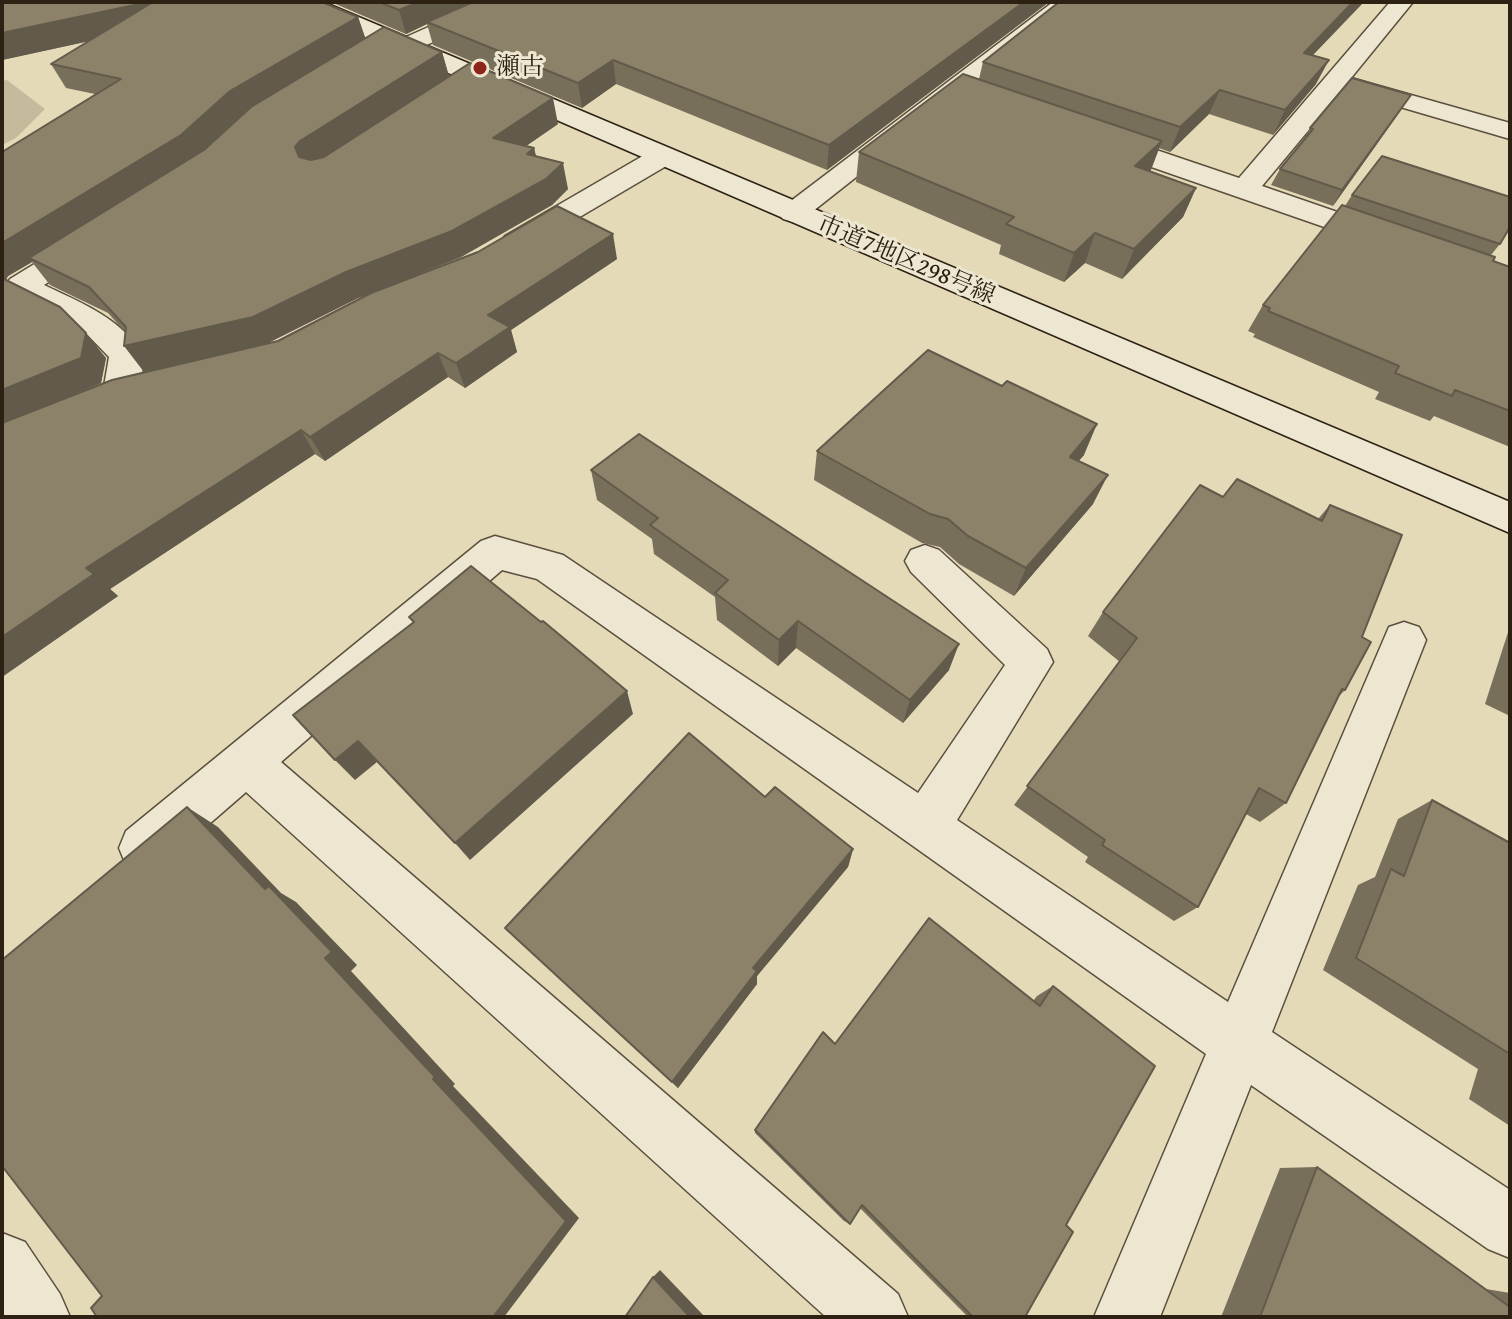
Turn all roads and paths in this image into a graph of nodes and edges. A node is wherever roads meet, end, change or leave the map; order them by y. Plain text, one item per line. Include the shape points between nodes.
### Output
1 (304, 2) edge
2 (504, 2) edge
3 (1067, 2) edge
4 (1402, 2) edge
5 (387, 47) junction
6 (1335, 80) junction
7 (952, 89) junction
8 (981, 100) edge
9 (1069, 130) edge
10 (1510, 131) edge
11 (663, 156) junction
12 (1244, 190) junction
13 (793, 213) junction
14 (114, 227) edge
15 (1407, 246) edge
16 (487, 259) edge
17 (121, 393) edge
18 (1510, 518) edge
19 (925, 561) dead end
20 (1404, 640) dead end
21 (246, 762) junction
22 (925, 826) junction
23 (112, 874) edge
24 (1239, 1043) junction
25 (1510, 1227) edge
26 (2, 1265) edge
27 (37, 1317) edge
28 (875, 1317) edge
29 (1127, 1317) edge

1 - 5 street, 市道7地区298号線
2 - 5 street
3 - 7 street
4 - 6 street
5 - 11 street, 市道7地区298号線 via 462,83
6 - 10 street
6 - 12 street
7 - 8 street
7 - 13 street
9 - 12 street
11 - 13 street, 市道7地区298号線
11 - 16 street
12 - 15 street
13 - 18 street, 市道7地区298号線
14 - 17 street via 21,286 94,322 126,355
19 - 22 street via 1031,662
20 - 24 street
21 - 22 street via 495,552 549,566
21 - 23 street
21 - 28 street
22 - 24 street
24 - 25 street
24 - 29 street
26 - 27 street

